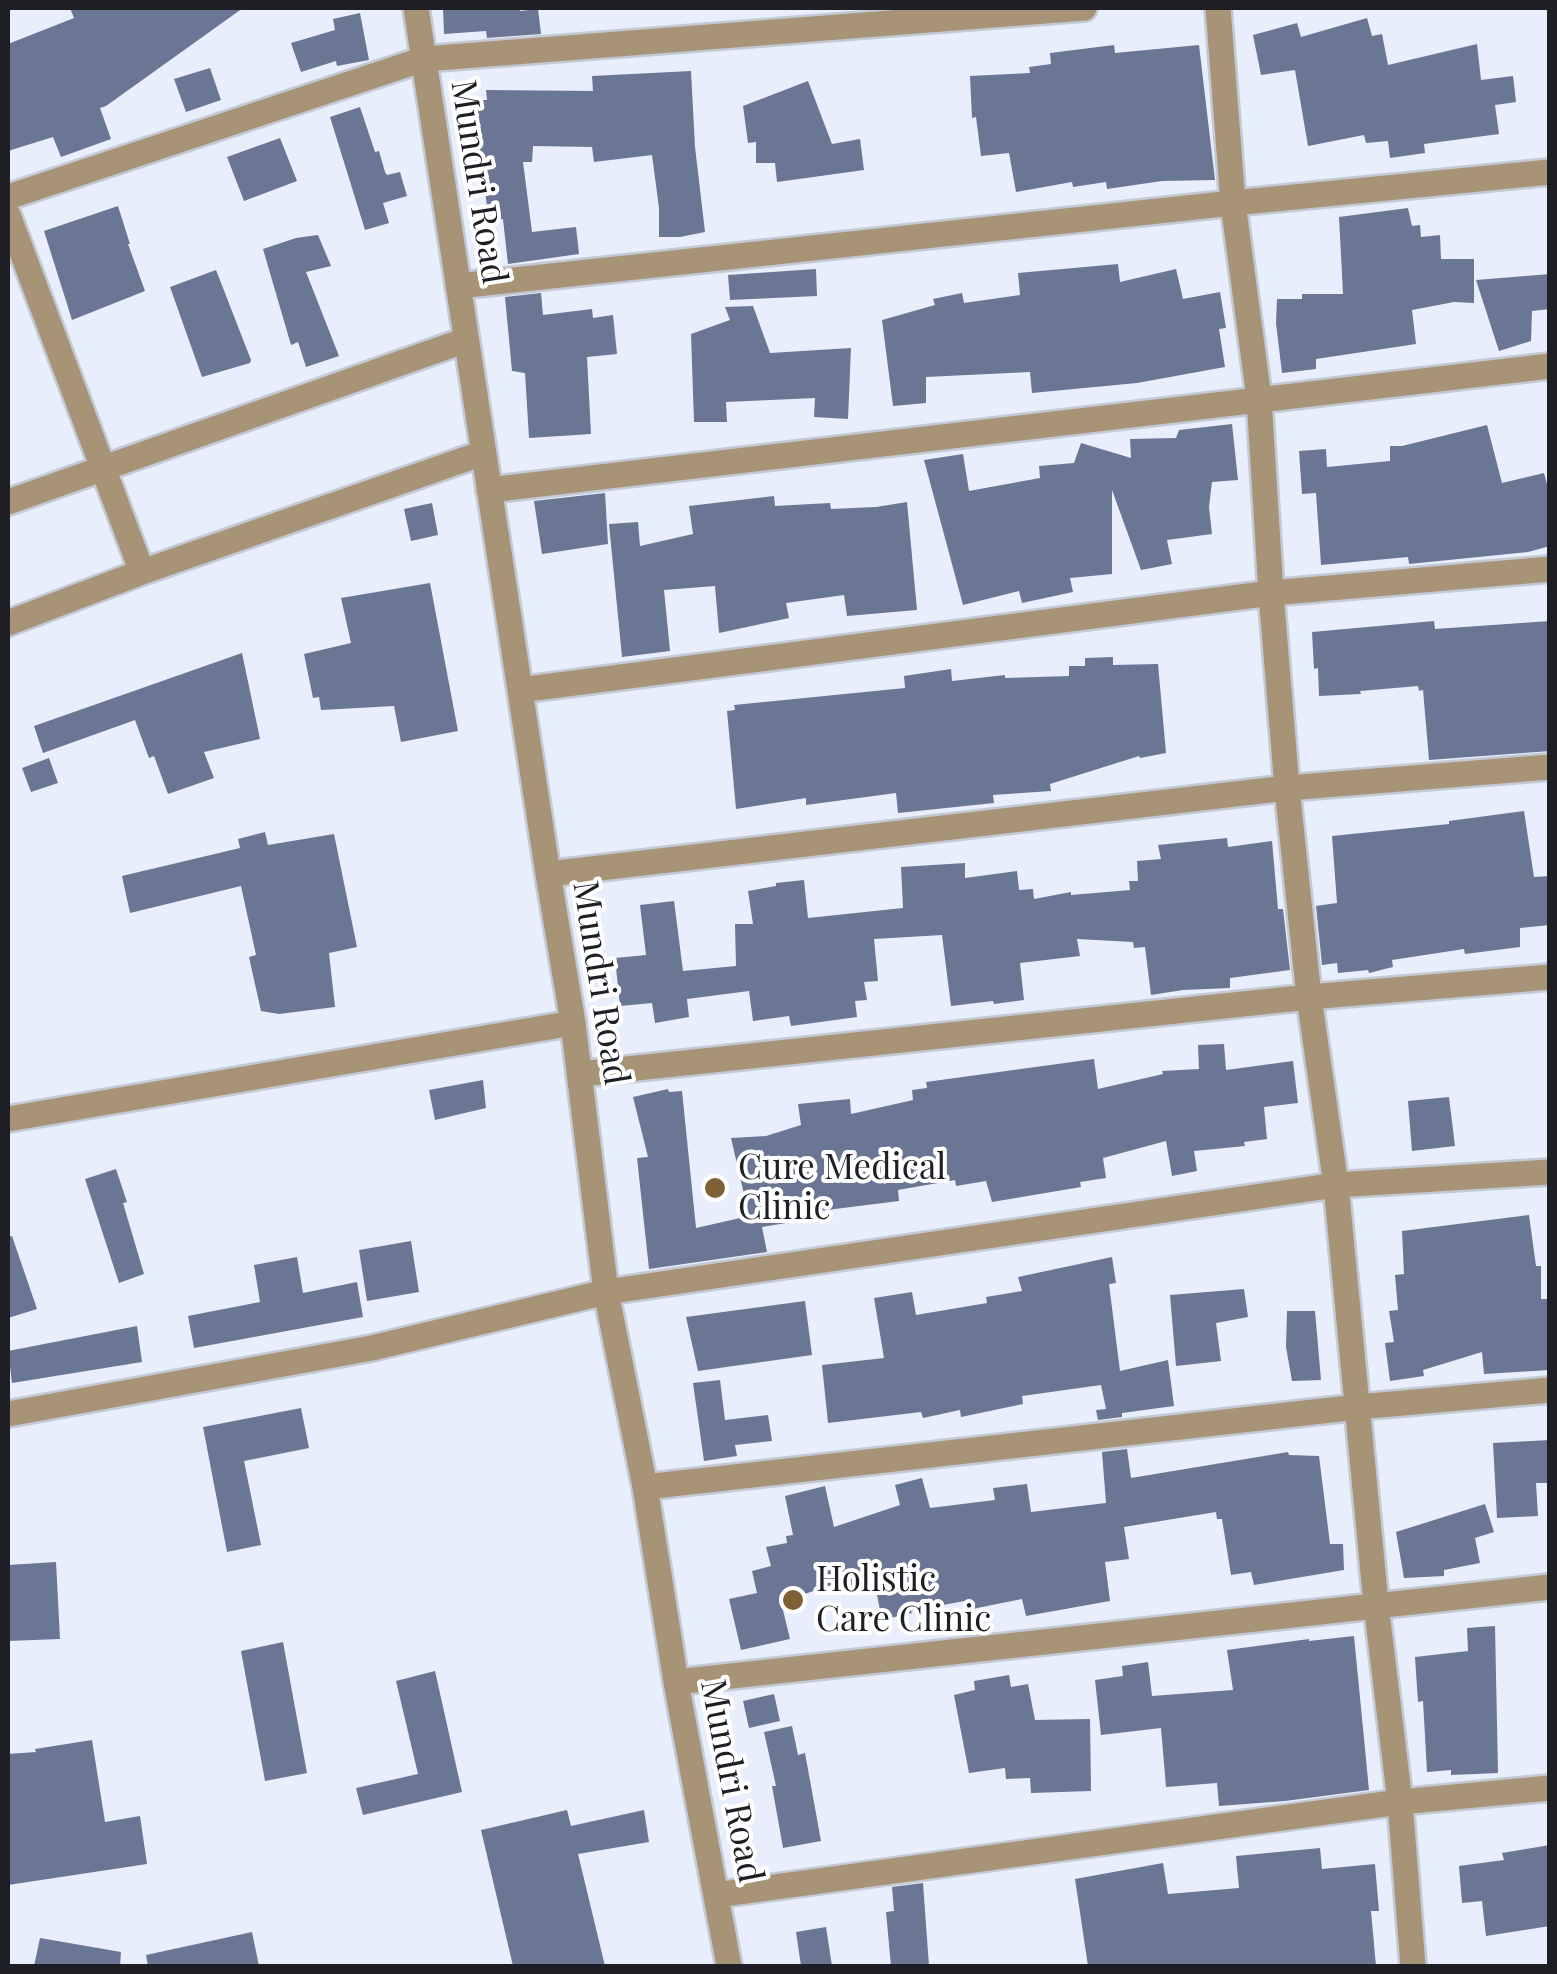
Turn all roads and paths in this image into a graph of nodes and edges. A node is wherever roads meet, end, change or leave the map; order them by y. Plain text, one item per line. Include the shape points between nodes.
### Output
1 (416, 8) edge
2 (1084, 8) edge
3 (1218, 8) edge
4 (424, 59) junction
5 (1550, 172) edge
6 (8, 197) edge
7 (1233, 204) junction
8 (8, 216) edge
9 (458, 286) junction
10 (466, 340) junction
11 (1550, 366) edge
12 (1259, 398) junction
13 (483, 452) junction
14 (105, 469) junction
15 (489, 490) junction
16 (8, 502) edge
17 (1550, 570) edge
18 (142, 572) junction
19 (1271, 593) junction
20 (8, 623) edge
21 (520, 690) junction
22 (1550, 768) edge
23 (1288, 788) junction
24 (548, 874) junction
25 (1550, 977) edge
26 (1308, 997) junction
27 (573, 1023) junction
28 (580, 1074) junction
29 (8, 1119) edge
30 (1550, 1172) edge
31 (1336, 1185) junction
32 (606, 1292) junction
33 (1550, 1390) edge
34 (1358, 1407) junction
35 (8, 1414) edge
36 (645, 1488) junction
37 (1550, 1587) edge
38 (1376, 1604) junction
39 (676, 1682) junction
40 (1550, 1788) edge
41 (1400, 1802) junction
42 (716, 1895) junction
43 (729, 1966) edge
44 (1412, 1966) edge

1 - 4 street, Mundri Road
2 - 4 street
3 - 7 street
4 - 6 street
4 - 9 street, Mundri Road
5 - 7 street
7 - 9 street
7 - 12 street
8 - 14 street
9 - 10 street, Mundri Road
10 - 13 street, Mundri Road
10 - 14 street
11 - 12 street
12 - 15 street
12 - 19 street
13 - 15 street, Mundri Road
13 - 18 street
14 - 16 street
14 - 18 street
15 - 21 street, Mundri Road
17 - 19 street
18 - 20 street
19 - 21 street
19 - 23 street
21 - 24 street, Mundri Road
22 - 23 street
23 - 24 street
23 - 26 street
24 - 27 street, Mundri Road
25 - 26 street
26 - 28 street
26 - 31 street
27 - 28 street, Mundri Road
27 - 29 street
28 - 32 street, Mundri Road
30 - 31 street
31 - 32 street
31 - 34 street
32 - 35 street via 372,1348
32 - 36 street, Mundri Road
33 - 34 street
34 - 36 street
34 - 38 street
36 - 39 street, Mundri Road
37 - 38 street
38 - 39 street
38 - 41 street
39 - 42 street, Mundri Road
40 - 41 street
41 - 42 street
41 - 44 street
42 - 43 street, Mundri Road

